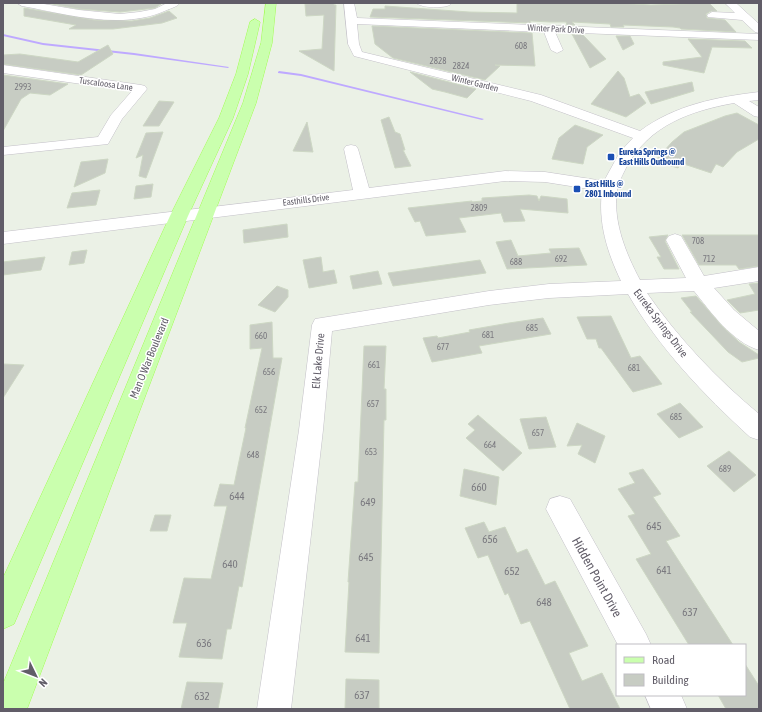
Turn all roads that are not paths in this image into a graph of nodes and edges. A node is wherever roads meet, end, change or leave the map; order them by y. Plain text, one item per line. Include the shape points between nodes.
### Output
1 (22, 3) edge
2 (174, 3) edge
3 (257, 3) edge
4 (271, 3) edge
5 (349, 3) edge
6 (421, 3) edge
7 (428, 3) edge
8 (730, 3) edge
9 (446, 4) edge
10 (712, 15) dead end
11 (745, 17) junction
12 (353, 21) junction
13 (548, 29) junction
14 (759, 30) edge
15 (655, 34) junction
16 (759, 37) edge
17 (663, 44) dead end
18 (557, 50) dead end
19 (3, 69) edge
20 (759, 96) edge
21 (736, 99) junction
22 (759, 113) edge
23 (641, 136) junction
24 (351, 149) dead end
25 (3, 151) edge
26 (610, 187) junction
27 (362, 193) junction
28 (208, 213) junction
29 (179, 216) junction
30 (3, 238) edge
31 (675, 240) dead end
32 (759, 274) edge
33 (699, 284) junction
34 (634, 287) junction
35 (759, 342) edge
36 (759, 429) edge
37 (560, 509) dead end
38 (3, 613) edge
39 (634, 644) edge
40 (663, 696) edge
41 (10, 709) edge
42 (274, 709) edge
43 (670, 709) edge

1 - 2 street via 109,16 147,13
3 - 29 main road via 255,26 242,74 226,118
4 - 28 main road, Man O War Boulevard via 268,33 256,84
5 - 12 street, Winter Garden
6 - 7 street
7 - 9 street
8 - 11 street
10 - 11 street
11 - 14 street
12 - 13 street, Winter Park Drive
12 - 23 street, Winter Garden via 354,47 358,54 536,98
13 - 15 street, Winter Park Drive
13 - 18 street
15 - 16 street, Winter Park Drive
15 - 17 street
19 - 25 street, Tuscaloosa Lane via 141,89 116,118 103,141
20 - 21 street, Eureka Springs Drive
21 - 22 street
21 - 23 street, Eureka Springs Drive via 684,112 662,121
23 - 26 street, Eureka Springs Drive via 621,160
24 - 27 street
26 - 27 street, Easthills Drive via 545,177 505,176
26 - 34 street, Eureka Springs Drive via 613,235
27 - 28 street, Easthills Drive
28 - 29 street, Easthills Drive
28 - 41 main road, Man O War Boulevard
29 - 30 street, Easthills Drive
29 - 38 main road
31 - 33 street
32 - 33 street
33 - 34 street
33 - 35 street via 738,328
34 - 36 street, Eureka Springs Drive via 649,312 685,357
34 - 42 street, Elk Lake Drive via 549,291 490,298 322,325 311,430
37 - 39 street, Hidden Point Drive
40 - 43 street

